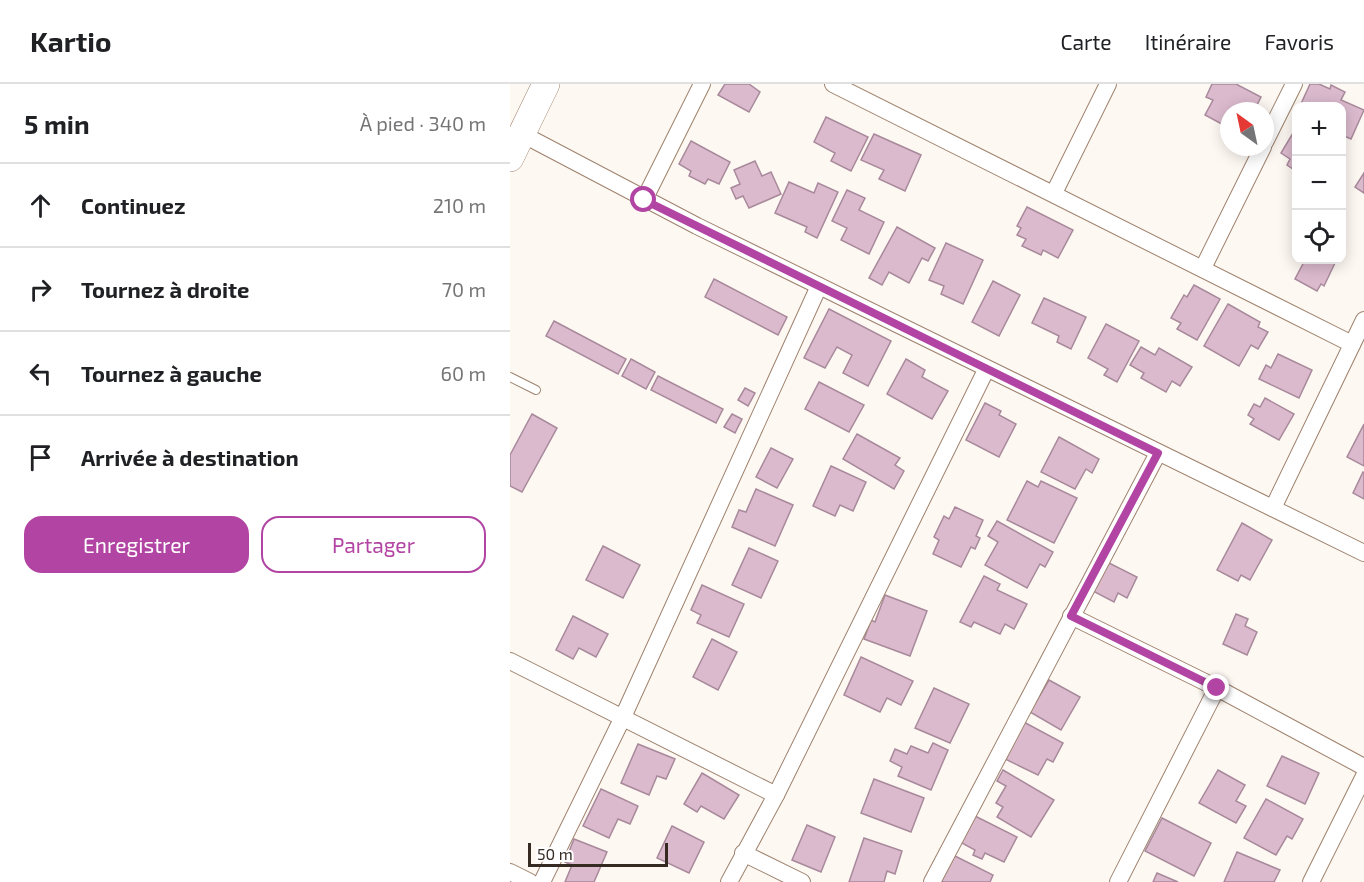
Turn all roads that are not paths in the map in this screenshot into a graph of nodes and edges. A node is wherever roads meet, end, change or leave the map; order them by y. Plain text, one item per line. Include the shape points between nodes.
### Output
1 (546, 84) edge
2 (702, 84) edge
3 (833, 84) edge
4 (1108, 84) edge
5 (1294, 84) edge
6 (1274, 124) edge
7 (522, 134) junction
8 (1259, 156) edge
9 (510, 158) edge
10 (1054, 193) junction
11 (644, 200) junction
12 (1203, 268) junction
13 (819, 286) junction
14 (1364, 320) edge
15 (1352, 344) junction
16 (986, 370) junction
17 (510, 377) edge
18 (536, 390) dead end
19 (1158, 453) junction
20 (1273, 507) junction
21 (1364, 553) edge
22 (1071, 616) junction
23 (510, 661) edge
24 (1217, 688) junction
25 (623, 717) junction
26 (1364, 767) edge
27 (1364, 776) edge
28 (776, 795) junction
29 (744, 853) junction
30 (510, 872) edge
31 (530, 882) edge
32 (542, 882) edge
33 (729, 882) edge
34 (802, 882) edge
35 (932, 882) edge
36 (1118, 882) edge
37 (1311, 882) edge

1 - 7 main road
2 - 11 street
3 - 10 street
4 - 10 street
5 - 6 street
7 - 9 main road
7 - 11 street
8 - 12 street
10 - 12 street
11 - 13 street
12 - 15 street
13 - 16 street
13 - 25 street
14 - 15 street
15 - 20 street
16 - 19 street
16 - 28 street
17 - 18 lane
19 - 20 street
19 - 22 street
20 - 21 street
22 - 24 street
22 - 35 street
23 - 25 street
24 - 26 street
24 - 36 street
25 - 28 street
25 - 32 street
27 - 37 street
28 - 29 street
29 - 33 street
29 - 34 street
30 - 31 street

